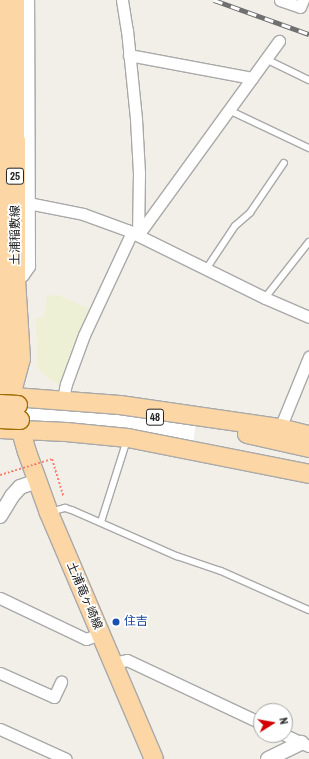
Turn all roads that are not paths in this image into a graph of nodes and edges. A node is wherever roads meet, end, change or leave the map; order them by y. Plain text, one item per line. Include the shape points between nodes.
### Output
1 (2, 0) edge
2 (14, 0) edge
3 (28, 0) edge
4 (122, 0) edge
5 (280, 0) edge
6 (303, 0) edge
7 (279, 41) dead end
8 (129, 55) junction
9 (266, 59) junction
10 (9, 73) junction
11 (252, 78) junction
12 (309, 80) edge
13 (229, 110) junction
14 (309, 148) edge
15 (284, 163) dead end
16 (28, 203) junction
17 (135, 234) junction
18 (309, 242) edge
19 (207, 268) junction
20 (6, 280) edge
21 (265, 298) junction
22 (1, 316) edge
23 (309, 317) edge
24 (309, 357) edge
25 (63, 399) junction
26 (11, 409) edge
27 (0, 419) edge
28 (280, 428) junction
29 (0, 429) edge
30 (309, 435) edge
31 (128, 438) junction
32 (309, 448) edge
33 (289, 450) junction
34 (309, 462) edge
35 (309, 474) edge
36 (37, 481) junction
37 (49, 513) junction
38 (0, 516) edge
39 (101, 522) junction
40 (0, 598) edge
41 (309, 610) edge
42 (100, 634) junction
43 (113, 663) junction
44 (0, 673) edge
45 (60, 682) dead end
46 (253, 719) edge
47 (0, 730) edge
48 (293, 739) edge
49 (305, 744) edge
50 (49, 756) edge
51 (66, 759) edge
52 (154, 759) edge
53 (268, 759) edge

1 - 10 main road, 土浦稲敷線 / 25
2 - 10 main road, 土浦稲敷線 / 25
3 - 16 street
4 - 8 street
5 - 6 street via 300,7
7 - 9 street
8 - 11 street
8 - 17 street via 139,173
9 - 11 street
9 - 12 lane
10 - 20 main road, 土浦稲敷線 / 25
11 - 13 street
13 - 14 lane
13 - 17 street
15 - 19 lane via 250,213 235,226
16 - 17 street via 83,214
16 - 20 street via 28,266 23,275
17 - 19 street
17 - 25 street via 84,335
18 - 21 lane
19 - 21 street
20 - 22 main road, 土浦稲敷線 / 25
20 - 26 main road, 土浦稲敷線 / 25 via 21,359
21 - 23 street
22 - 26 main road, 土浦稲敷線 / 25
24 - 28 street
25 - 26 main road
25 - 28 main road via 120,404
26 - 27 main road, bridge
26 - 29 main road
26 - 31 main road via 66,432
26 - 33 main road, 48 via 58,407 182,421
26 - 36 main road, 土浦竜ヶ崎線
28 - 30 main road
31 - 35 main road
31 - 39 lane
32 - 33 main road, 48
33 - 34 main road, 48
36 - 37 main road, 土浦竜ヶ崎線
36 - 38 street via 20,487
37 - 39 lane via 65,508
37 - 42 main road, 土浦竜ヶ崎線
39 - 41 lane via 177,556 221,570
40 - 42 street via 86,639
42 - 43 main road, 土浦竜ヶ崎線
43 - 46 street via 127,660
43 - 52 main road, 土浦竜ヶ崎線
44 - 45 street via 54,697
47 - 50 street
48 - 49 street
49 - 53 street
50 - 51 street

